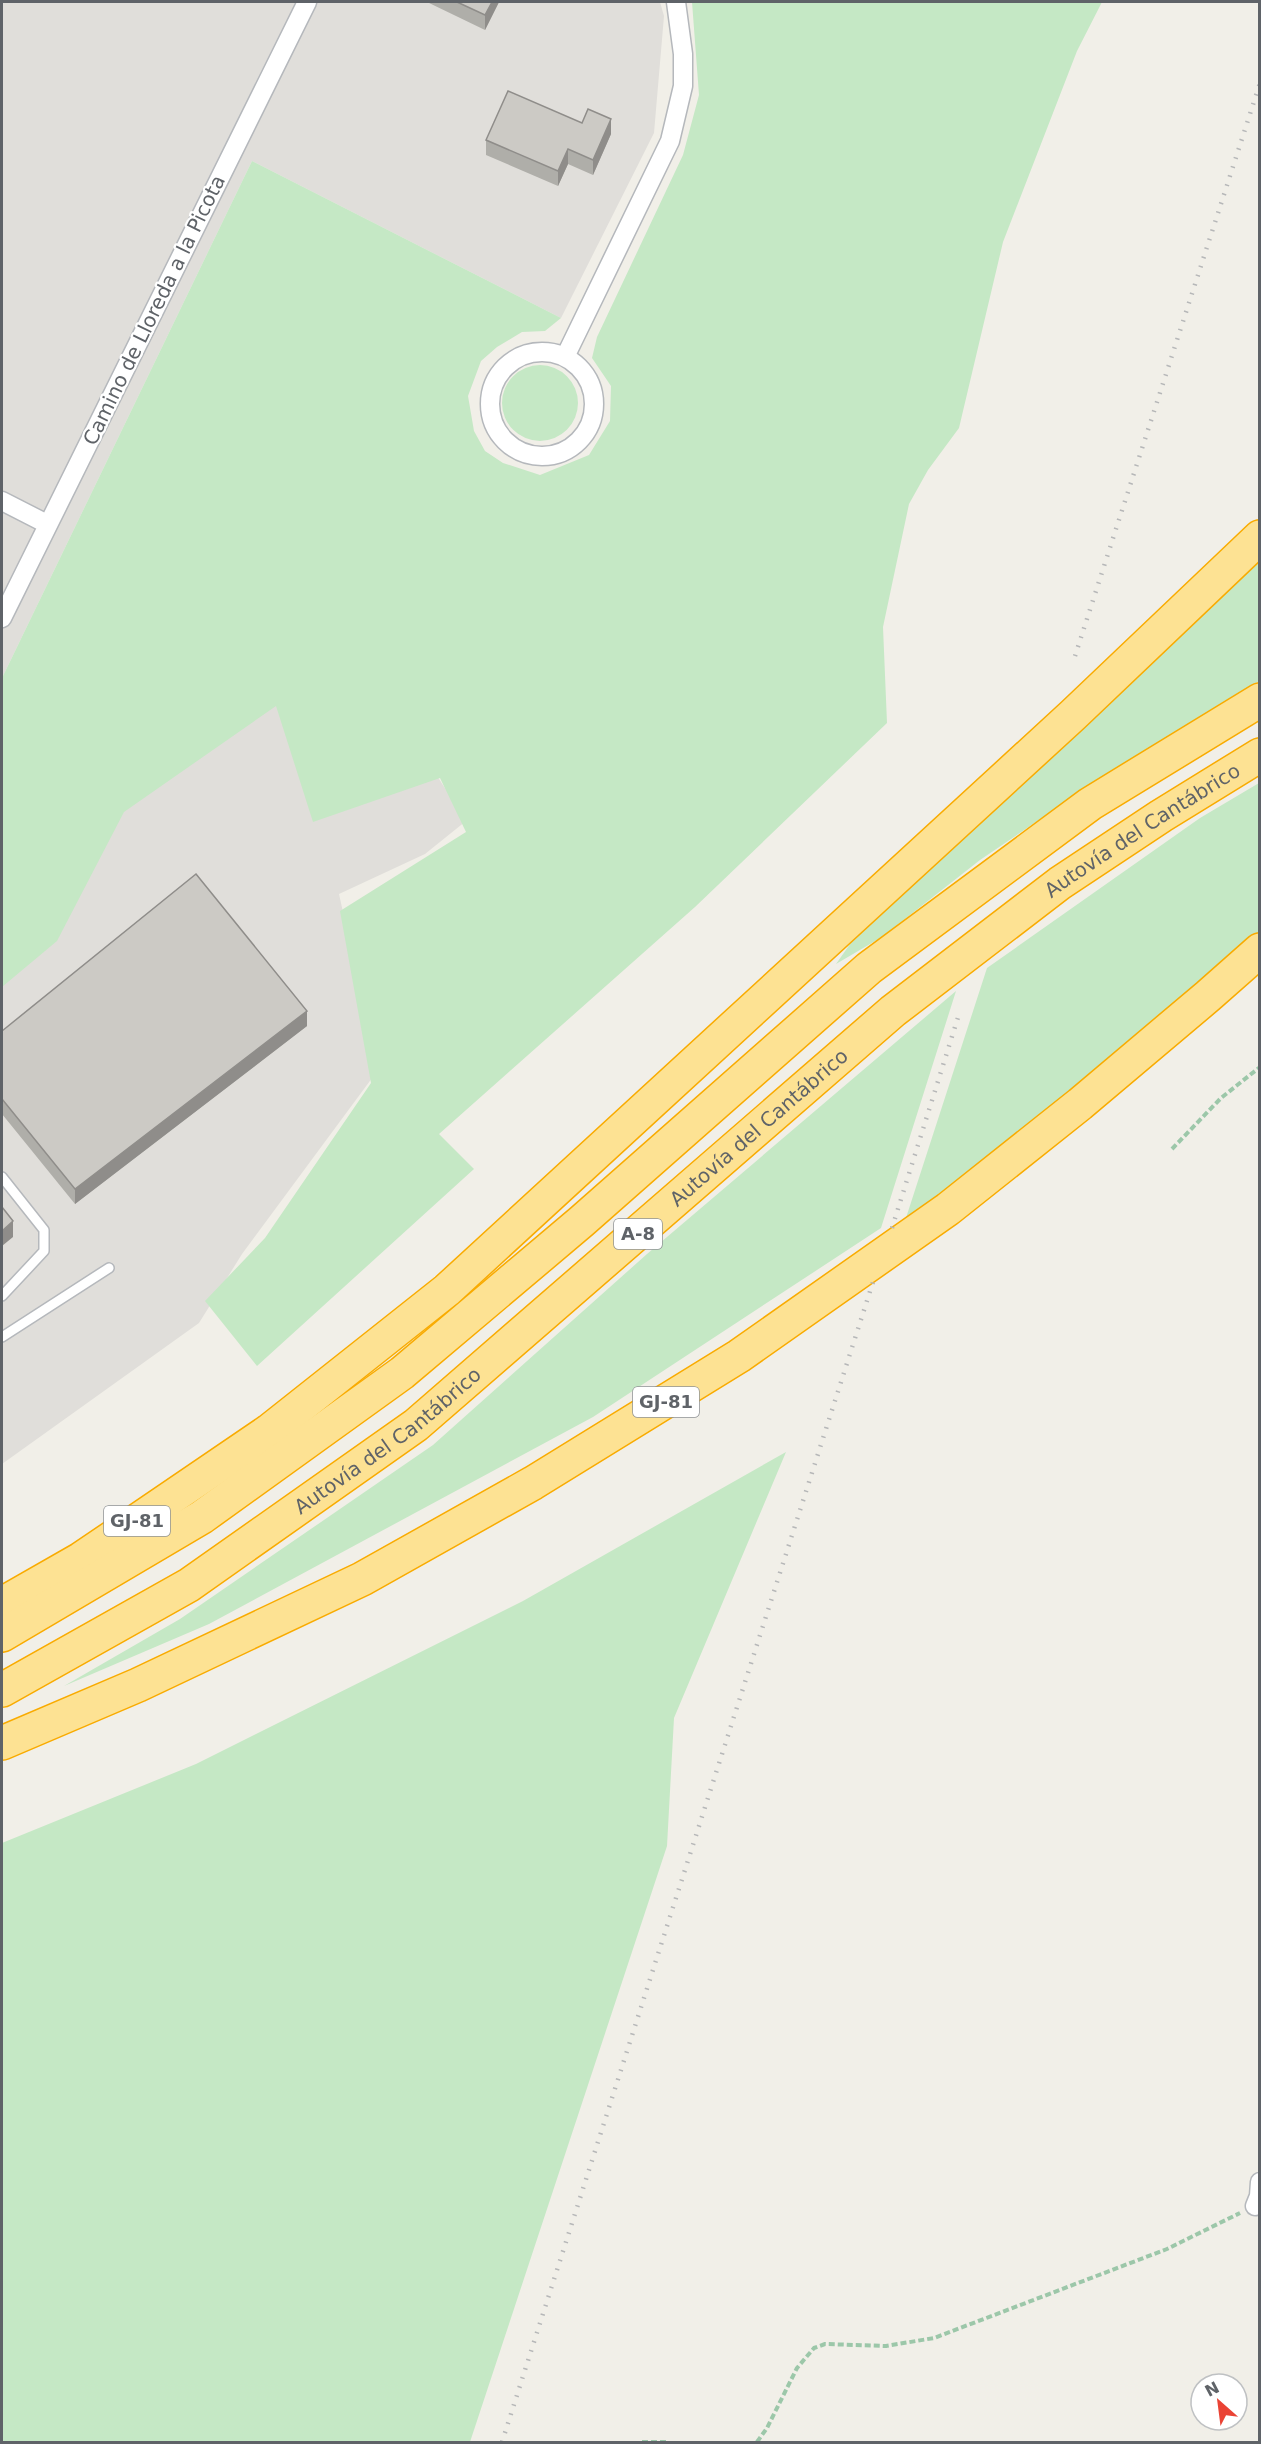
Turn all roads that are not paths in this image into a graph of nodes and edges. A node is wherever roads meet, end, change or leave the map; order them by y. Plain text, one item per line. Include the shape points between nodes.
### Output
1 (307, 2) edge
2 (676, 2) edge
3 (565, 357) junction
4 (2, 501) edge
5 (47, 524) junction
6 (1257, 539) edge
7 (2, 618) edge
8 (1260, 700) edge
9 (1260, 755) edge
10 (1260, 950) edge
11 (2, 1178) edge
12 (109, 1268) dead end
13 (2, 1296) edge
14 (2, 1337) edge
15 (2, 1604) edge
16 (2, 1635) edge
17 (2, 1690) edge
18 (2, 1743) edge
19 (1260, 2182) edge
20 (1255, 2206) road end

1 - 5 street, Camino de Lloreda a la Picota
2 - 3 street via 683,86 670,141
3 - 3 street via 532,352 503,368 494,382 490,415 496,430 521,452 556,454 585,433 594,399 589,382
4 - 5 street
5 - 7 street, Camino de Lloreda a la Picota
6 - 15 highway, GJ-81 via 1064,723 447,1290 269,1431 81,1560
8 - 16 highway, A-8 via 1090,804 869,968 402,1374 202,1517
9 - 17 highway, Autovía del Cantábrico / A-8 via 1060,883 893,1011 416,1425 189,1585
10 - 18 highway, GJ-81 via 1088,1097 948,1209 739,1356 533,1483 362,1579 138,1686
11 - 13 lane via 44,1230 44,1251
12 - 14 lane
19 - 20 street

